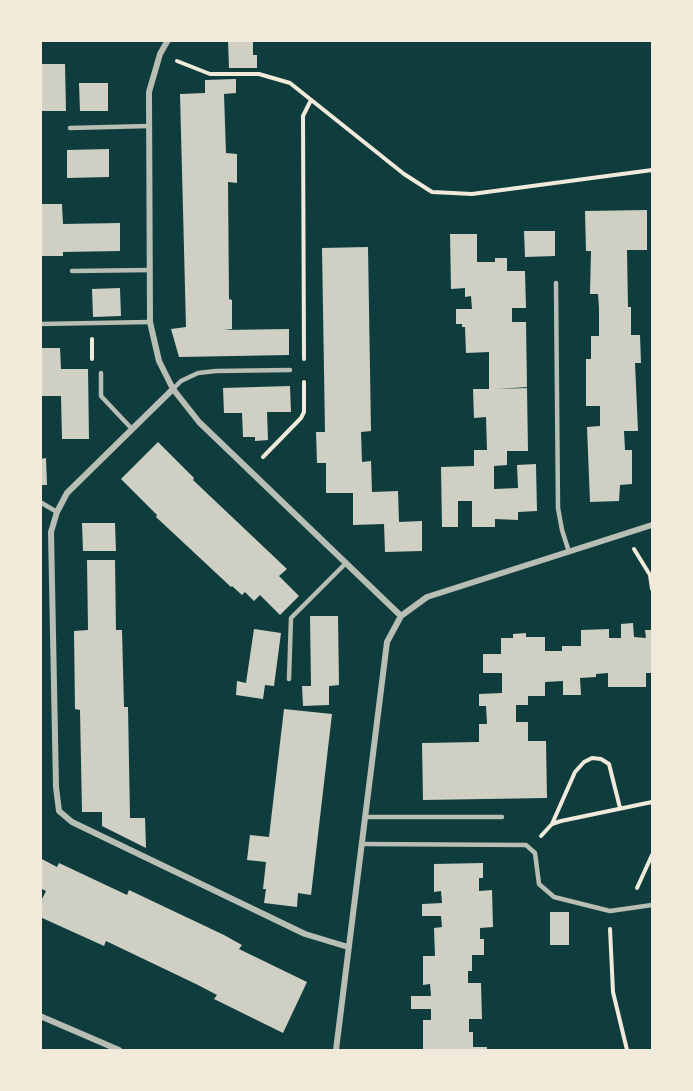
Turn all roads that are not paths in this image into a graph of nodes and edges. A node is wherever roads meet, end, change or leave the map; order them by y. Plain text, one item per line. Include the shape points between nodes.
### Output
1 (168, 40) edge
2 (149, 126) junction
3 (70, 128) dead end
4 (150, 270) junction
5 (72, 271) dead end
6 (556, 283) dead end
7 (150, 322) junction
8 (40, 324) edge
9 (290, 370) dead end
10 (101, 373) road end
11 (173, 389) junction
12 (132, 429) junction
13 (40, 502) edge
14 (57, 512) junction
15 (652, 525) edge
16 (570, 552) junction
17 (346, 563) junction
18 (401, 616) junction
19 (290, 679) dead end
20 (365, 817) junction
21 (502, 817) dead end
22 (362, 844) junction
23 (652, 905) edge
24 (348, 948) junction
25 (40, 1016) edge
26 (119, 1050) edge
27 (336, 1050) edge

1 - 2 street via 149,92
2 - 3 lane
2 - 4 street
4 - 5 lane
4 - 7 street
6 - 16 lane via 558,508
7 - 8 lane
7 - 11 street via 159,361
9 - 11 lane via 198,373
10 - 12 lane via 101,396
11 - 12 street
11 - 17 street via 199,422
12 - 14 street via 67,493
13 - 14 lane
14 - 24 street via 51,532 59,811 72,822 305,934
15 - 16 street
16 - 18 street via 427,597
17 - 18 street
17 - 19 lane via 291,618
18 - 20 street via 387,642
20 - 21 lane
20 - 22 street
22 - 23 lane via 526,845 535,853 539,884 554,897 610,911
22 - 24 street
24 - 27 street
25 - 26 street

